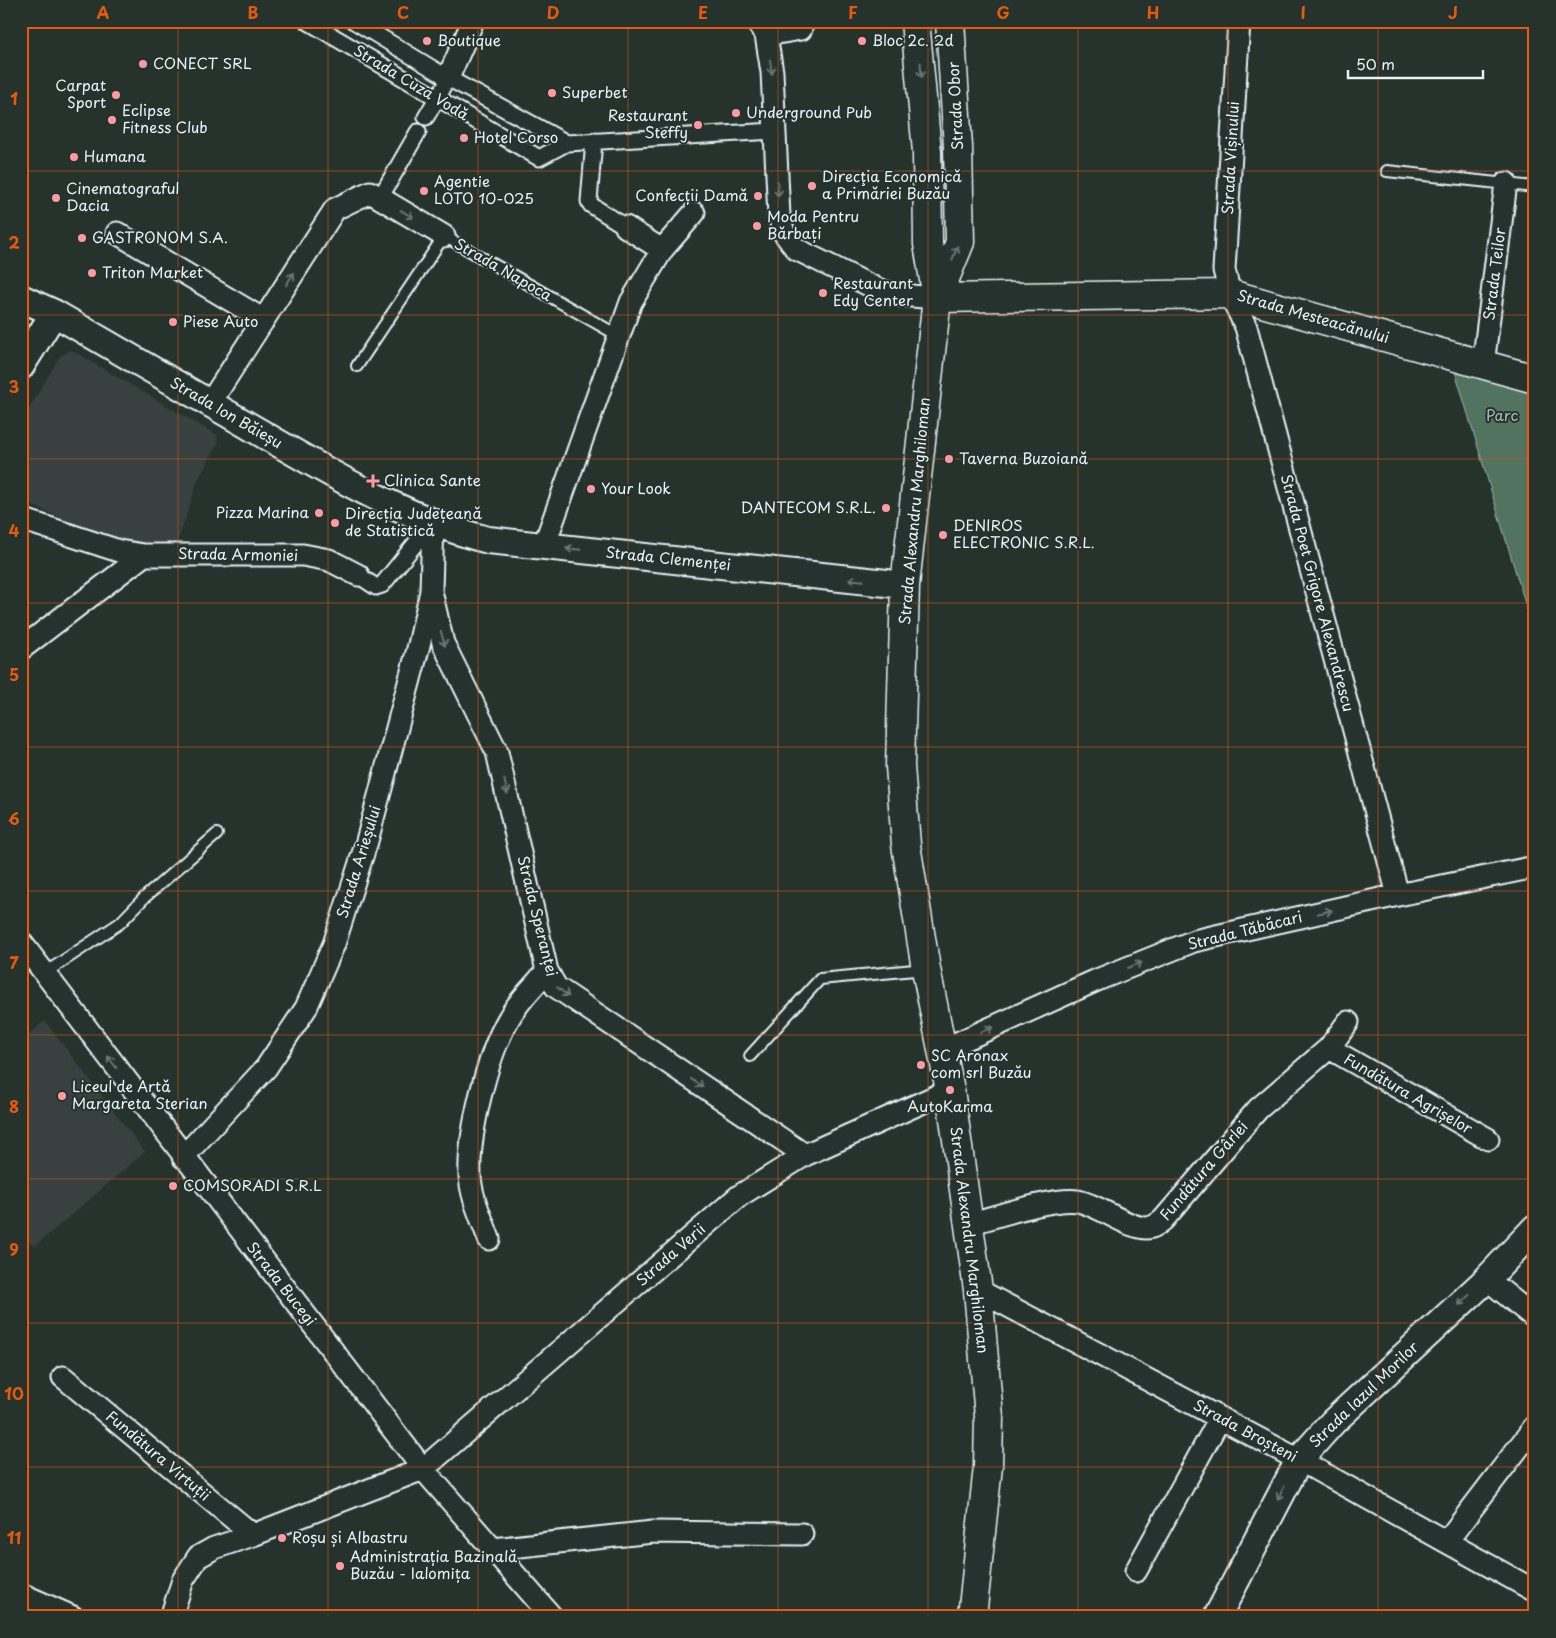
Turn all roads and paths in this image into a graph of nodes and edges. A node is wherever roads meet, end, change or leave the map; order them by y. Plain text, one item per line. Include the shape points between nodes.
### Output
1 (307, 21) edge
2 (354, 21) edge
3 (473, 21) edge
4 (915, 21) edge
5 (950, 21) edge
6 (1239, 21) edge
7 (761, 28) edge
8 (800, 29) dead end
9 (448, 78) junction
10 (438, 98) junction
11 (426, 117) dead end
12 (774, 131) junction
13 (418, 132) dead end
14 (594, 141) junction
15 (567, 144) junction
16 (1387, 171) dead end
17 (1506, 183) junction
18 (1535, 187) edge
19 (375, 195) junction
20 (694, 213) dead end
21 (626, 227) joint
22 (117, 233) dead end
23 (444, 236) junction
24 (662, 250) junction
25 (1230, 294) junction
26 (21, 298) edge
27 (937, 298) junction
28 (54, 313) junction
29 (264, 320) junction
30 (619, 336) junction
31 (1483, 365) junction
32 (21, 366) edge
33 (358, 366) dead end
34 (1535, 379) edge
35 (210, 403) junction
36 (21, 519) edge
37 (433, 522) junction
38 (544, 546) junction
39 (144, 555) junction
40 (358, 576) joint
41 (905, 586) junction
42 (431, 591) junction
43 (21, 649) edge
44 (216, 834) dead end
45 (1535, 867) edge
46 (1398, 895) junction
47 (21, 942) edge
48 (926, 969) junction
49 (547, 971) junction
50 (45, 973) junction
51 (1348, 1022) dead end
52 (1329, 1048) junction
53 (942, 1050) junction
54 (750, 1056) dead end
55 (950, 1090) junction
56 (1488, 1140) dead end
57 (805, 1155) junction
58 (183, 1157) junction
59 (969, 1224) junction
60 (1535, 1228) edge
61 (489, 1239) dead end
62 (1487, 1279) junction
63 (978, 1290) junction
64 (1535, 1318) edge
65 (63, 1377) dead end
66 (1220, 1418) junction
67 (1535, 1426) edge
68 (1299, 1460) junction
69 (423, 1469) junction
70 (802, 1534) dead end
71 (253, 1535) junction
72 (1447, 1541) junction
73 (492, 1549) junction
74 (1136, 1571) dead end
75 (1535, 1591) edge
76 (21, 1594) edge
77 (73, 1617) edge
78 (171, 1617) edge
79 (552, 1617) edge
80 (972, 1617) edge
81 (1217, 1617) edge

1 - 10 street, Strada Cuza Vodă
2 - 9 street, Strada Cuza Vodă
3 - 9 street
4 -> 27 main road, Strada Obor via 927,152 928,244
27 -> 5 main road, Strada Obor via 960,242
6 - 25 street, Strada Vișinului via 1224,270
7 - 8 street
7 -> 12 street via 772,72
9 - 10 street
9 - 15 street, Strada Cuza Vodă
10 - 11 street
10 - 15 street, Strada Cuza Vodă via 540,158
12 - 14 street, Strada Cuza Vodă
12 -> 27 street via 780,216 784,233 792,245 879,290
13 - 19 street
14 - 15 street, Strada Cuza Vodă
14 - 21 street via 590,205
16 - 17 lane
17 - 18 lane
17 - 31 street, Strada Teilor
19 -> 23 street
29 -> 19 street via 335,209
20 - 24 street
21 - 24 street
22 - 29 street
23 - 30 lane, Strada Napoca
23 - 33 lane, Strada Napoca
24 - 30 street via 631,302
25 - 27 main road, Strada Mesteacănului
25 - 31 main road, Strada Mesteacănului
25 - 46 street, Strada Poet Grigore Alexandrescu via 1246,327
26 - 28 street, Strada Ion Băieșu
27 - 41 main road, Strada Alexandru Marghiloman
28 - 32 street
28 - 35 street, Strada Ion Băieșu
29 - 35 street
30 - 38 street
31 - 34 main road, Strada Mesteacănului
35 - 37 street, Strada Ion Băieșu via 328,472
36 - 39 street, Strada Armoniei via 119,551
37 - 38 street, Strada Clemenței via 488,540
37 - 40 street via 382,584 376,587
37 - 42 street, Strada Arieșului
41 -> 38 street, Strada Clemenței
39 - 40 street, Strada Armoniei via 303,555 329,560
39 - 43 street
41 - 48 main road, Strada Alexandru Marghiloman via 900,766 906,845
42 -> 49 street, Strada Speranței via 443,642 497,752
42 - 58 street, Strada Arieșului via 368,841 334,944 306,1008 272,1060
44 - 50 lane via 120,923
45 - 46 street, Strada Tăbăcari
53 -> 46 street, Strada Tăbăcari via 1097,980 1194,941
47 - 50 street, Strada Bucegi
48 - 53 main road, Strada Alexandru Marghiloman
48 - 54 lane via 820,979
49 -> 57 street, Strada Speranței via 556,987 570,998
49 - 61 street via 516,1006 493,1052 474,1127 470,1177
58 -> 50 street, Strada Bucegi
51 - 52 street, Fundătura Gârlei
52 - 56 street, Fundătura Agrișelor
52 - 59 street, Fundătura Gârlei via 1258,1109 1164,1220 1155,1226 1138,1226 1076,1201 1046,1204
53 - 55 main road, Strada Alexandru Marghiloman
55 - 57 street, Strada Verii
55 - 59 main road, Strada Alexandru Marghiloman
57 - 69 street, Strada Verii via 739,1196
58 - 69 street, Strada Bucegi
59 - 63 main road, Strada Alexandru Marghiloman
60 - 62 street, Strada Iazul Morilor
62 - 64 street
62 -> 68 street, Strada Iazul Morilor via 1333,1422
63 - 66 street, Strada Broșteni
63 - 80 main road, Strada Alexandru Marghiloman via 989,1417 988,1466
65 - 71 street, Fundătura Virtuții
66 - 68 street, Strada Broșteni
66 - 74 street
67 - 72 street
68 - 72 street, Strada Broșteni
68 -> 81 street, Strada Iazul Morilor
69 - 71 street, Strada Verii
69 - 73 street, Strada Bucegi
70 - 73 street via 652,1532
71 - 78 street, Strada Verii via 198,1557 183,1580
72 - 75 street, Strada Broșteni
73 - 79 street, Strada Bucegi
76 - 77 street

